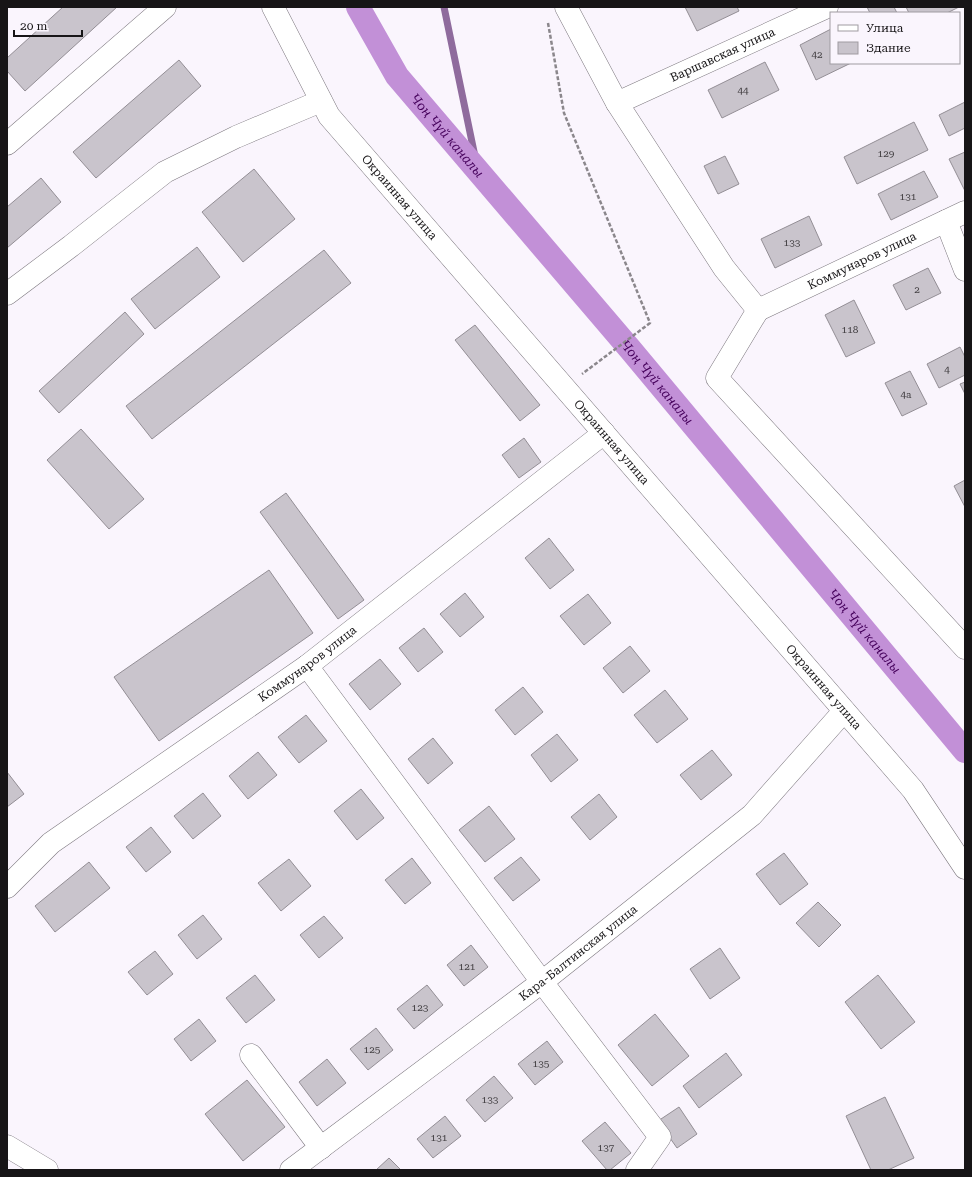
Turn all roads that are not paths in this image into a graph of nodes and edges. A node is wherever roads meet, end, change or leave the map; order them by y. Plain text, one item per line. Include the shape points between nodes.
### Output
1 (165, 7) edge
2 (273, 7) edge
3 (566, 7) edge
4 (827, 7) edge
5 (321, 101) junction
6 (617, 103) junction
7 (7, 144) edge
8 (955, 216) edge
9 (965, 270) edge
10 (7, 294) edge
11 (758, 310) junction
12 (604, 433) junction
13 (965, 648) edge
14 (307, 666) junction
15 (844, 711) junction
16 (965, 868) edge
17 (7, 887) edge
18 (542, 982) junction
19 (251, 1054) dead end
20 (7, 1146) edge
21 (321, 1148) junction
22 (46, 1170) edge
23 (291, 1170) edge
24 (637, 1170) edge

1 - 7 street
2 - 5 street, Окраинная улица
3 - 6 street
4 - 6 street, Варшавская улица
5 - 10 street via 236,137 166,172
5 - 12 street, Окраинная улица via 329,116
6 - 11 street via 724,268
8 - 9 street
8 - 11 street, Коммунаров улица
11 - 13 street via 717,378
12 - 14 street, Коммунаров улица
12 - 15 street, Окраинная улица
14 - 17 street, Коммунаров улица via 51,842
14 - 18 street
15 - 16 street, Окраинная улица via 913,790
15 - 18 street, Кара-Балтинская улица via 752,815
18 - 21 street, Кара-Балтинская улица
18 - 24 street via 660,1137
19 - 21 street
20 - 22 street
21 - 23 street, Кара-Балтинская улица

